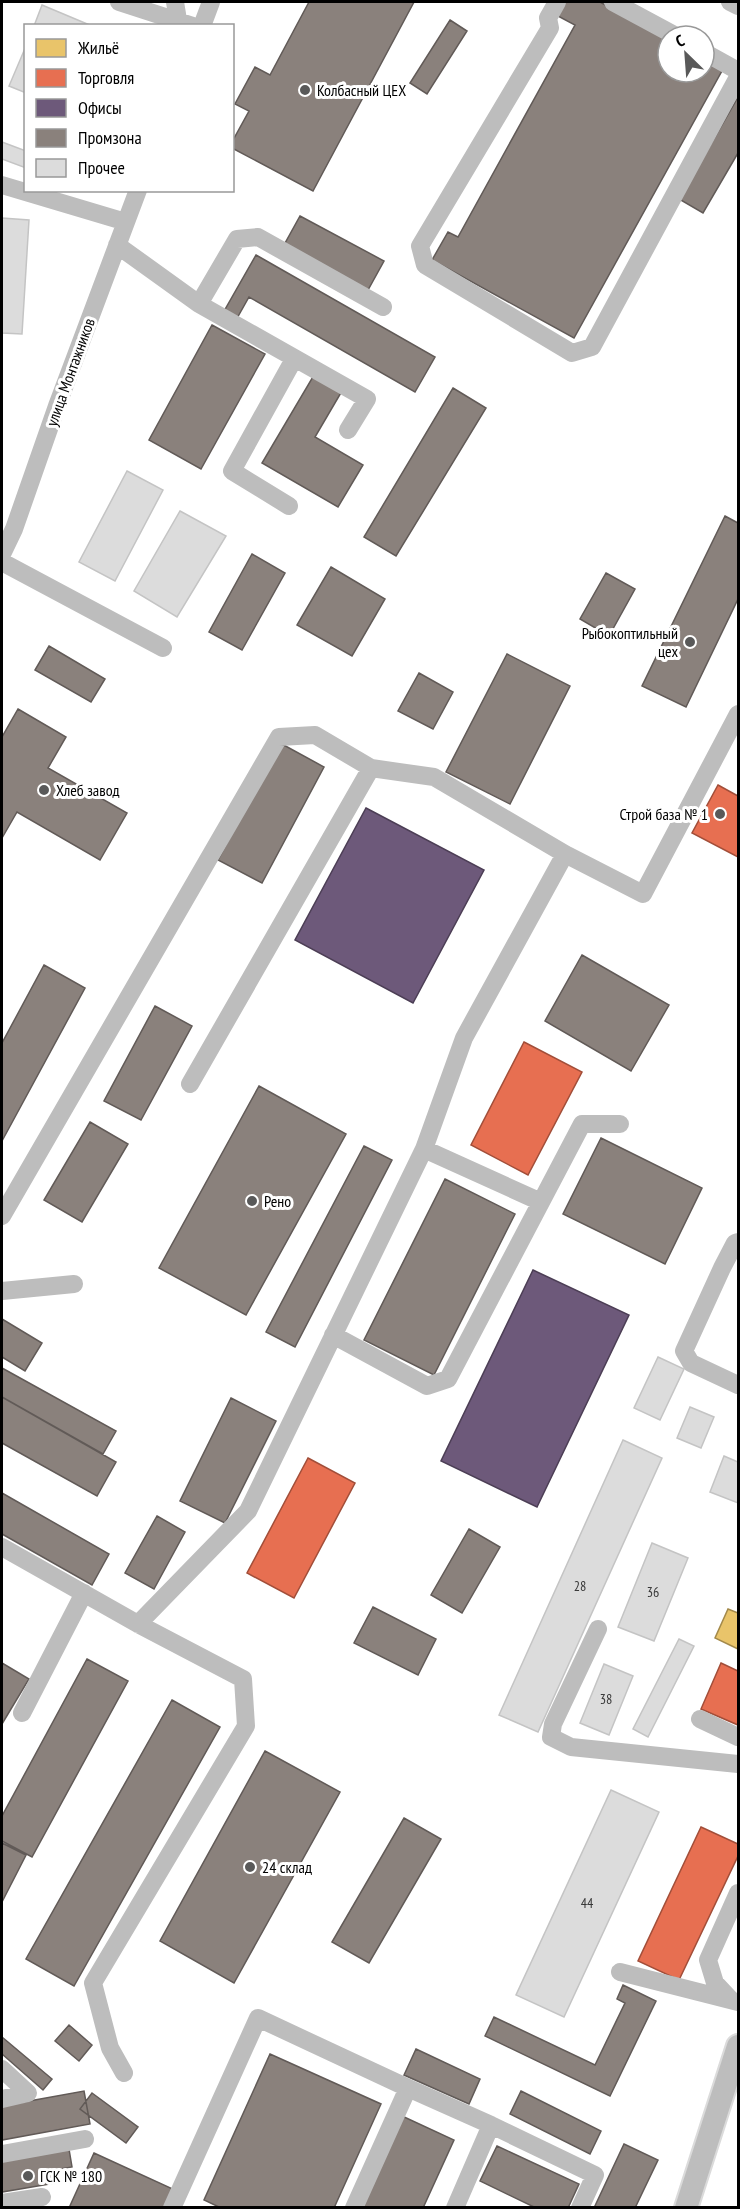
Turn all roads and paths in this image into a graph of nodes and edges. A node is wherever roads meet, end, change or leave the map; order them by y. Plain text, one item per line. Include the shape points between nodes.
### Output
1 (119, 2) edge
2 (211, 2) edge
3 (557, 2) edge
4 (614, 2) edge
5 (730, 2) edge
6 (738, 6) edge
7 (182, 16) edge
8 (203, 24) edge
9 (656, 25) edge
10 (716, 58) edge
11 (738, 70) edge
12 (738, 77) edge
13 (2, 185) edge
14 (24, 192) edge
15 (25, 192) edge
16 (137, 192) edge
17 (126, 222) junction
18 (117, 245) junction
19 (199, 304) junction
20 (383, 308) dead end
21 (294, 359) junction
22 (348, 430) dead end
23 (289, 506) dead end
24 (8, 528) edge
25 (2, 554) edge
26 (2, 562) edge
27 (163, 648) dead end
28 (738, 714) edge
29 (371, 768) junction
30 (565, 854) junction
31 (190, 1084) dead end
32 (620, 1124) dead end
33 (424, 1149) junction
34 (541, 1202) junction
35 (2, 1216) edge
36 (738, 1242) edge
37 (74, 1284) dead end
38 (2, 1291) edge
39 (333, 1335) junction
40 (738, 1385) edge
41 (2, 1546) edge
42 (84, 1593) junction
43 (138, 1624) junction
44 (598, 1629) dead end
45 (22, 1713) dead end
46 (700, 1719) dead end
47 (738, 1737) edge
48 (738, 1764) edge
49 (738, 1893) edge
50 (620, 1972) dead end
51 (735, 2001) edge
52 (738, 2046) edge
53 (2, 2069) edge
54 (124, 2073) dead end
55 (408, 2088) junction
56 (2, 2098) edge
57 (491, 2125) junction
58 (85, 2139) dead end
59 (2, 2154) edge
60 (42, 2197) dead end
61 (2, 2203) edge
62 (461, 2205) edge
63 (172, 2208) edge
64 (354, 2208) edge
65 (580, 2208) edge
66 (686, 2208) edge

1 - 7 street
2 - 8 street
3 - 12 street via 548,18 550,28 420,246 425,265 572,352 592,347
4 - 9 street
5 - 6 street
10 - 11 street
13 - 14 street
15 - 17 street
16 - 17 street, улица Монтажников
17 - 18 street, улица Монтажников
18 - 19 street
18 - 24 street, улица Монтажников
19 - 20 street via 237,239 258,237
19 - 21 street
21 - 22 street via 368,399
21 - 23 street via 232,471
24 - 25 street, улица Монтажников
26 - 27 street
28 - 30 street via 643,894
29 - 30 street via 434,777
29 - 31 street
29 - 35 street via 315,735 279,737
30 - 33 street via 464,1038
32 - 34 street via 582,1124
33 - 34 street
33 - 39 street
34 - 39 street via 448,1379 427,1386
36 - 40 street via 684,1351 691,1363
37 - 38 street
39 - 43 street via 248,1511
41 - 42 street
42 - 43 street
42 - 45 street
43 - 54 street via 243,1678 246,1726 93,1983 110,2048
44 - 48 street via 553,1724 551,1737 571,1747
46 - 47 street
49 - 51 street via 708,1960 714,1983
50 - 51 street
52 - 66 main road
53 - 56 street via 28,2093
55 - 57 street
55 - 63 street via 258,2018
55 - 64 street
57 - 62 street
57 - 65 street via 595,2175
58 - 59 street
60 - 61 street

